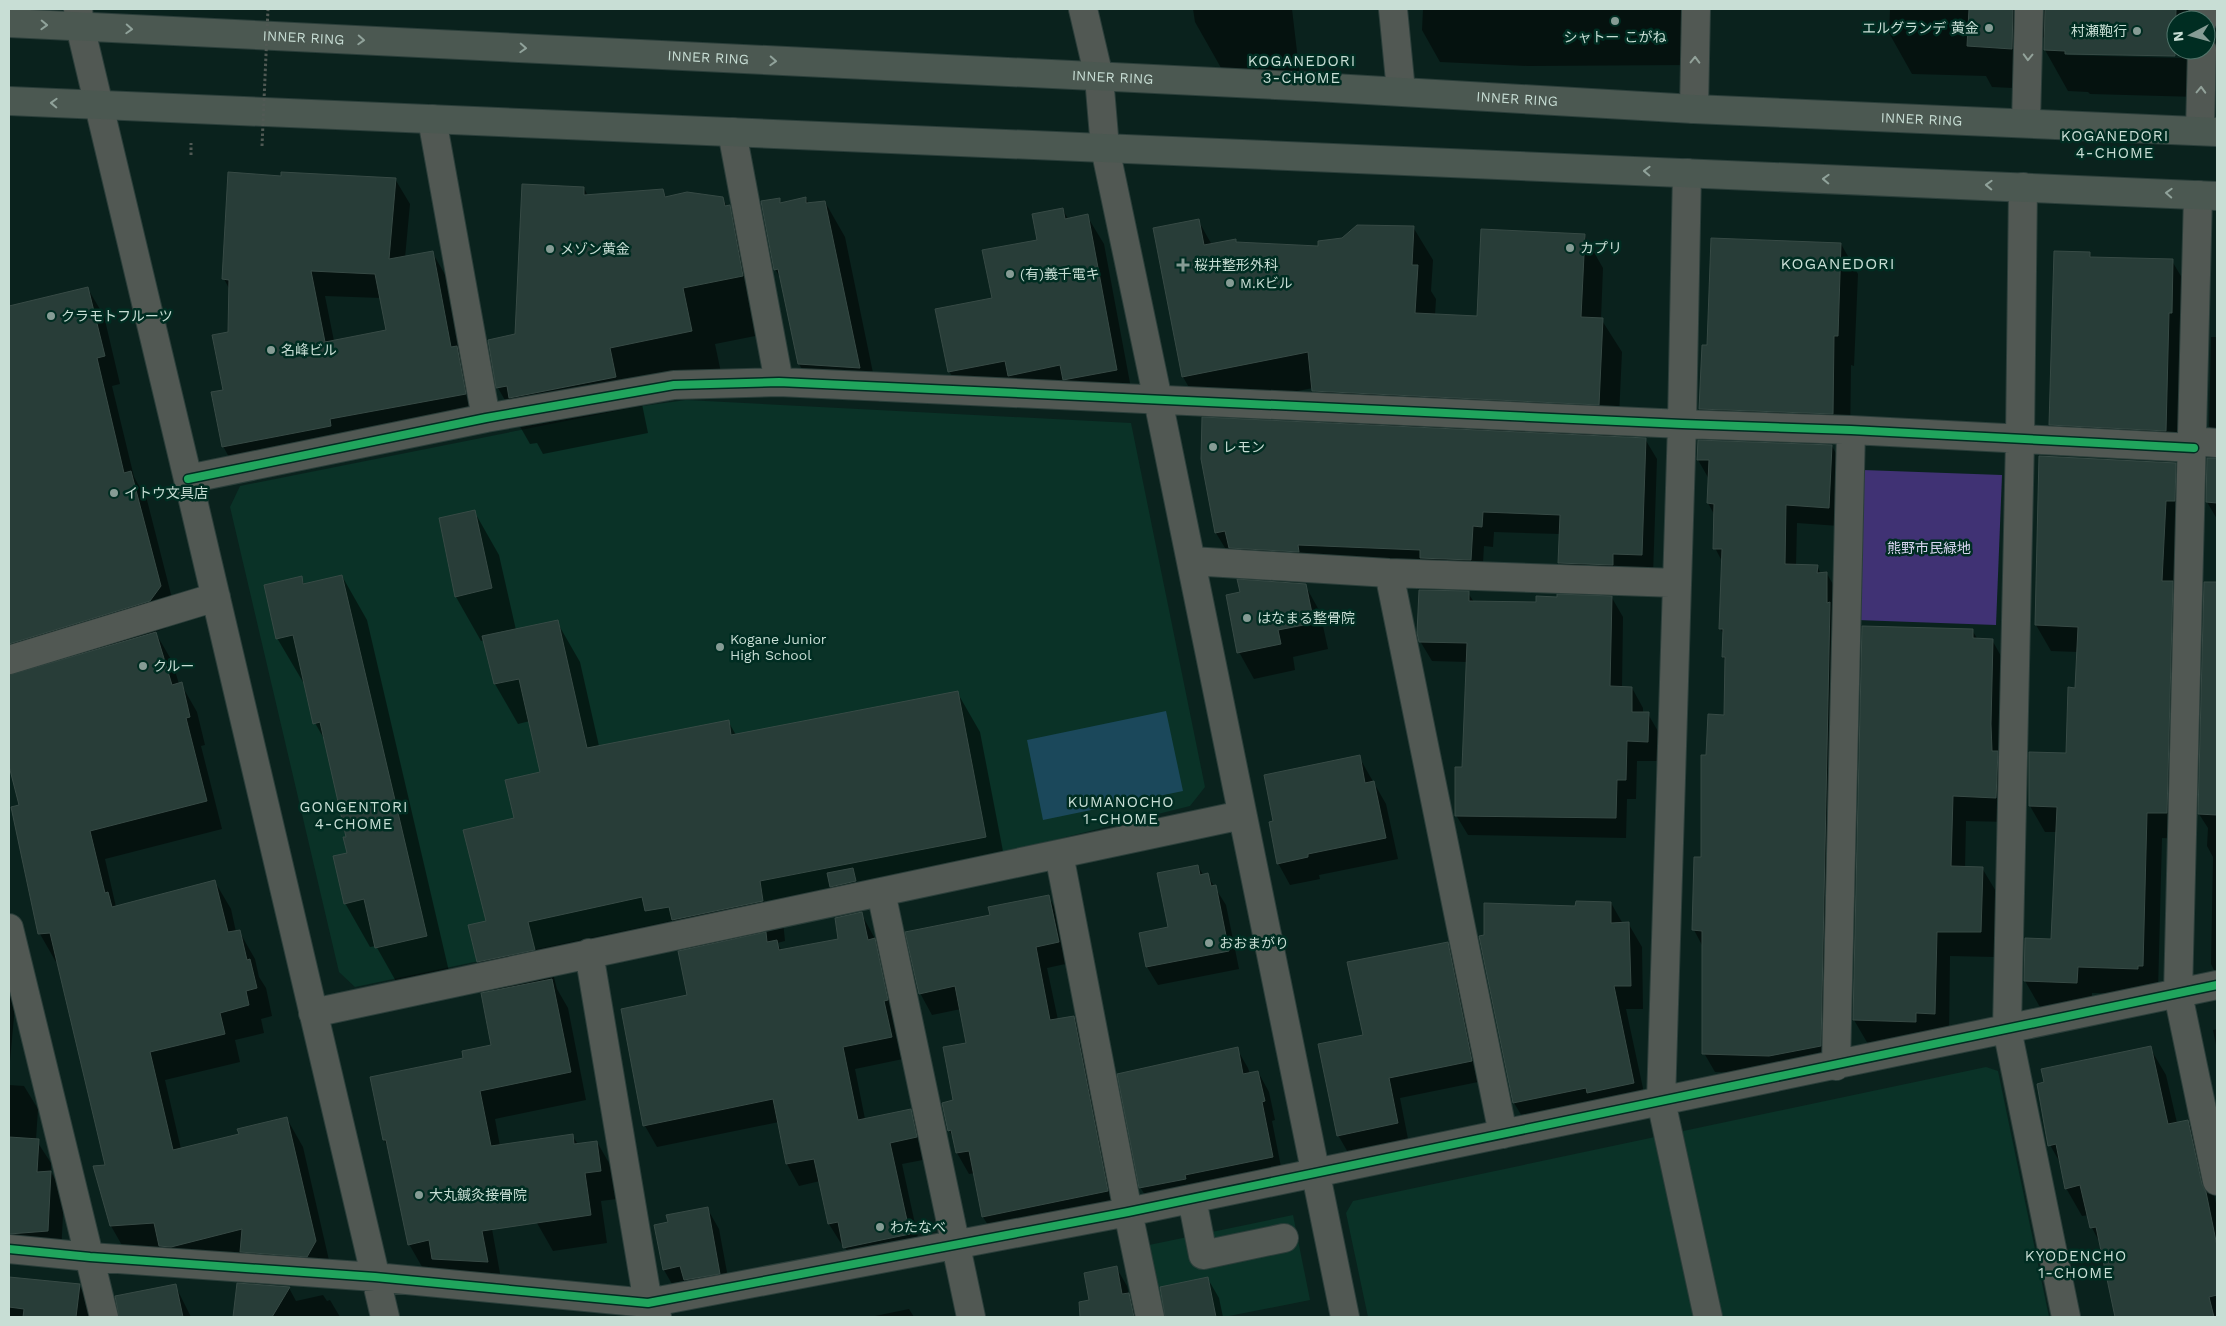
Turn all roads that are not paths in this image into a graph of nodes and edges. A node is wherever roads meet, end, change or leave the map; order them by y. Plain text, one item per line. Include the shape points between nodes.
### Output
1 (1083, 9) edge
2 (1393, 9) edge
3 (1696, 9) edge
4 (2029, 9) edge
5 (79, 18) edge
6 (9, 23) edge
7 (2203, 60) edge
8 (1099, 77) junction
9 (1401, 91) junction
10 (9, 101) edge
11 (100, 105) junction
12 (1694, 109) junction
13 (432, 119) junction
14 (2026, 122) junction
15 (2209, 131) edge
16 (732, 132) junction
17 (1105, 148) junction
18 (1687, 173) junction
19 (2023, 187) junction
20 (2208, 195) edge
21 (779, 382) junction
22 (1158, 400) junction
23 (486, 418) junction
24 (1682, 424) junction
25 (1852, 430) junction
26 (2020, 440) junction
27 (2201, 444) edge
28 (188, 479) junction
29 (1191, 561) junction
30 (1388, 573) junction
31 (1677, 583) junction
32 (216, 597) junction
33 (9, 660) edge
34 (1242, 815) junction
35 (1059, 854) junction
36 (881, 892) junction
37 (9, 928) edge
38 (589, 953) junction
39 (2217, 985) edge
40 (2178, 994) junction
41 (313, 1013) junction
42 (2007, 1029) junction
43 (1836, 1066) junction
44 (1661, 1101) junction
45 (1503, 1134) junction
46 (1315, 1173) junction
47 (2217, 1180) edge
48 (1192, 1199) junction
49 (1128, 1212) junction
50 (1284, 1238) dead end
51 (956, 1246) junction
52 (9, 1249) edge
53 (90, 1257) junction
54 (375, 1276) junction
55 (653, 1310) edge
56 (104, 1317) edge
57 (385, 1317) edge
58 (971, 1317) edge
59 (1150, 1317) edge
60 (1345, 1317) edge
61 (1708, 1317) edge
62 (2066, 1317) edge

1 - 8 street
2 - 9 street
12 -> 3 street
4 -> 14 street
6 -> 5 main road, INNER RING
5 -> 8 main road, INNER RING
5 - 11 street
15 -> 7 street
8 - 9 main road, INNER RING
8 - 17 street
9 - 12 main road, INNER RING
11 -> 10 main road
11 - 13 main road
11 - 28 street
12 - 14 main road, INNER RING
13 - 16 main road
13 - 23 street
14 - 15 main road, INNER RING
16 - 17 main road
16 - 21 street
18 -> 17 main road
17 - 22 street
19 -> 18 main road
18 - 24 street
20 -> 19 main road
19 - 26 street
20 - 27 street
21 - 22 street
21 - 23 street via 674,386
22 - 24 street
22 - 29 street
23 - 28 street
24 - 25 street
24 - 31 street
25 - 26 street
25 - 43 street
26 - 27 street
26 - 42 street
27 - 40 street
28 - 32 street
29 - 30 street
29 - 34 street
30 - 31 street
30 - 45 street
31 - 44 street
32 - 33 street
32 - 41 street
34 - 35 street
34 - 46 street
35 - 36 street
35 - 49 street
36 - 38 street
36 - 51 street
37 - 53 street
38 - 41 street
38 - 55 street
39 - 40 street
40 - 42 street
40 - 47 street
41 - 54 street
42 - 43 street
42 - 62 street
43 - 44 street
44 - 45 street
44 - 61 street
45 - 46 street
46 - 48 street
46 - 60 street
48 - 49 street
48 - 50 street via 1203,1255
49 - 51 street
49 - 59 street
51 - 55 street
51 - 58 street
52 - 53 street
53 - 54 street
53 - 56 street
54 - 55 street
54 - 57 street

